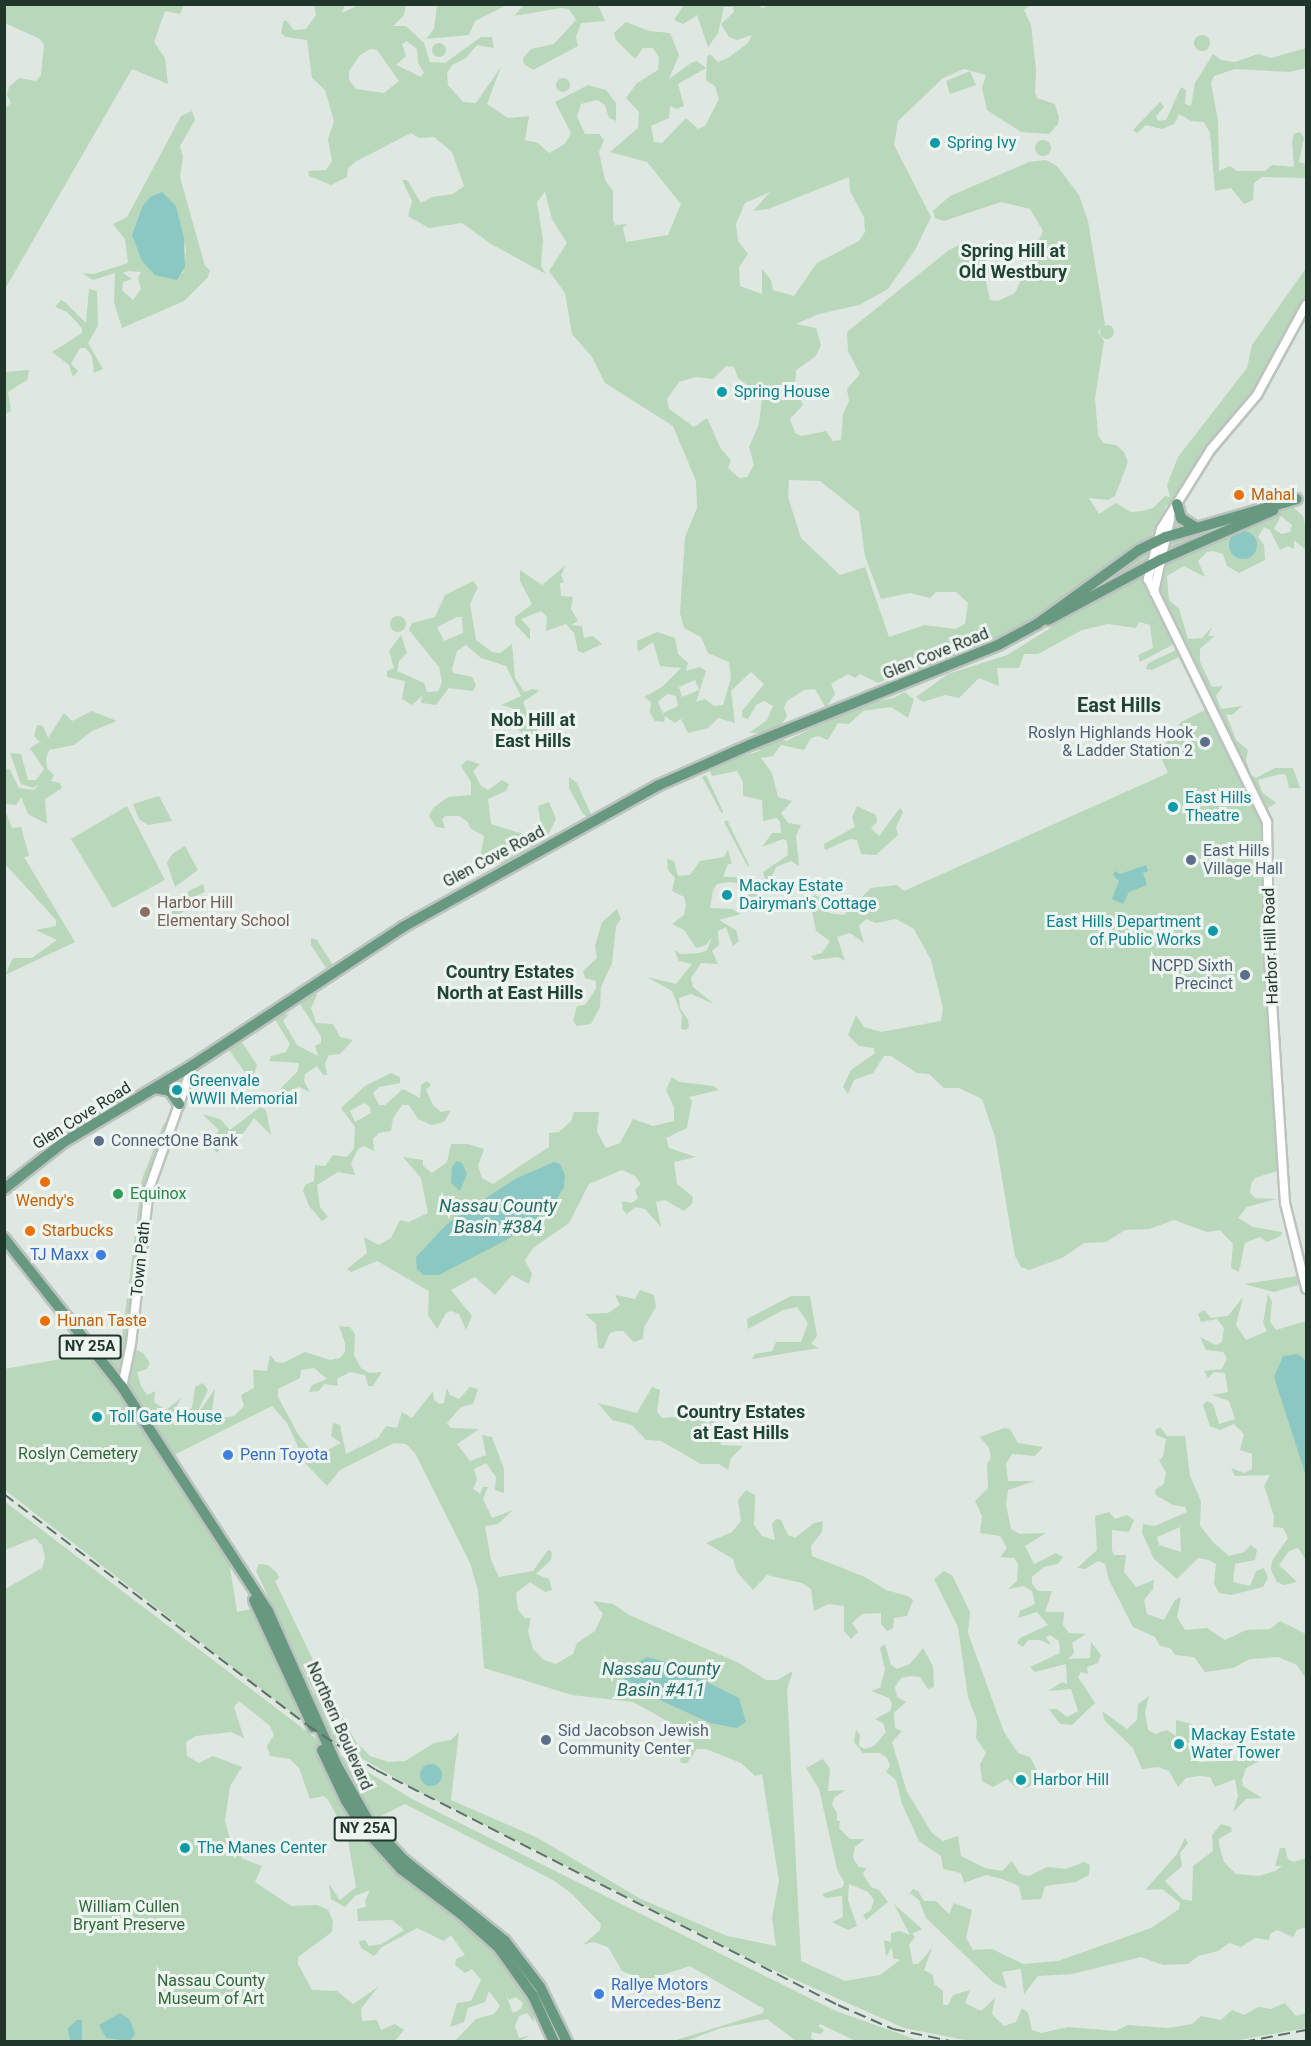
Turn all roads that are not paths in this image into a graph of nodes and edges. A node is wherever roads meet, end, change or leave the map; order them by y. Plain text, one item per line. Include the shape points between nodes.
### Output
1 (1306, 305) edge
2 (1302, 496) edge
3 (1174, 508) junction
4 (1165, 522) junction
5 (1196, 527) junction
6 (1161, 539) junction
7 (1139, 549) junction
8 (1155, 563) junction
9 (1125, 578) junction
10 (1152, 589) junction
11 (1037, 624) junction
12 (193, 1065) junction
13 (154, 1088) junction
14 (179, 1104) junction
15 (4, 1189) edge
16 (4, 1238) edge
17 (1306, 1288) edge
18 (122, 1387) junction
19 (544, 2005) junction
20 (554, 2042) edge
21 (567, 2042) edge

1 - 3 street via 1257,395 1211,449
2 - 5 main road, Glen Cove Road
2 - 8 main road, Glen Cove Road
3 - 4 street
3 - 5 main road
3 - 6 street
4 - 6 street
4 - 7 street
5 - 6 main road, Glen Cove Road
6 - 7 main road, Glen Cove Road
6 - 8 street, Harbor Hill Road
7 - 11 main road, Glen Cove Road
8 - 9 main road, Glen Cove Road
8 - 10 street, Harbor Hill Road
9 - 10 street via 1137,578
9 - 11 main road, Glen Cove Road via 1067,612
10 - 17 street, Harbor Hill Road via 1268,829 1269,956 1285,1203
11 - 12 main road, Glen Cove Road via 980,654 657,786 444,902
12 - 13 main road, Glen Cove Road
12 - 14 street, Town Path
13 - 14 main road via 171,1091
13 - 15 main road, Glen Cove Road via 48,1152
14 - 18 street, Town Path via 149,1189 132,1344
16 - 18 main road, Northern Boulevard / NY 25A
18 - 19 main road, Northern Boulevard / NY 25A via 277,1629 336,1764 369,1822 404,1860 500,1936 526,1966
19 - 20 main road, Northern Boulevard / NY 25A
19 - 21 main road, Northern Boulevard / NY 25A

